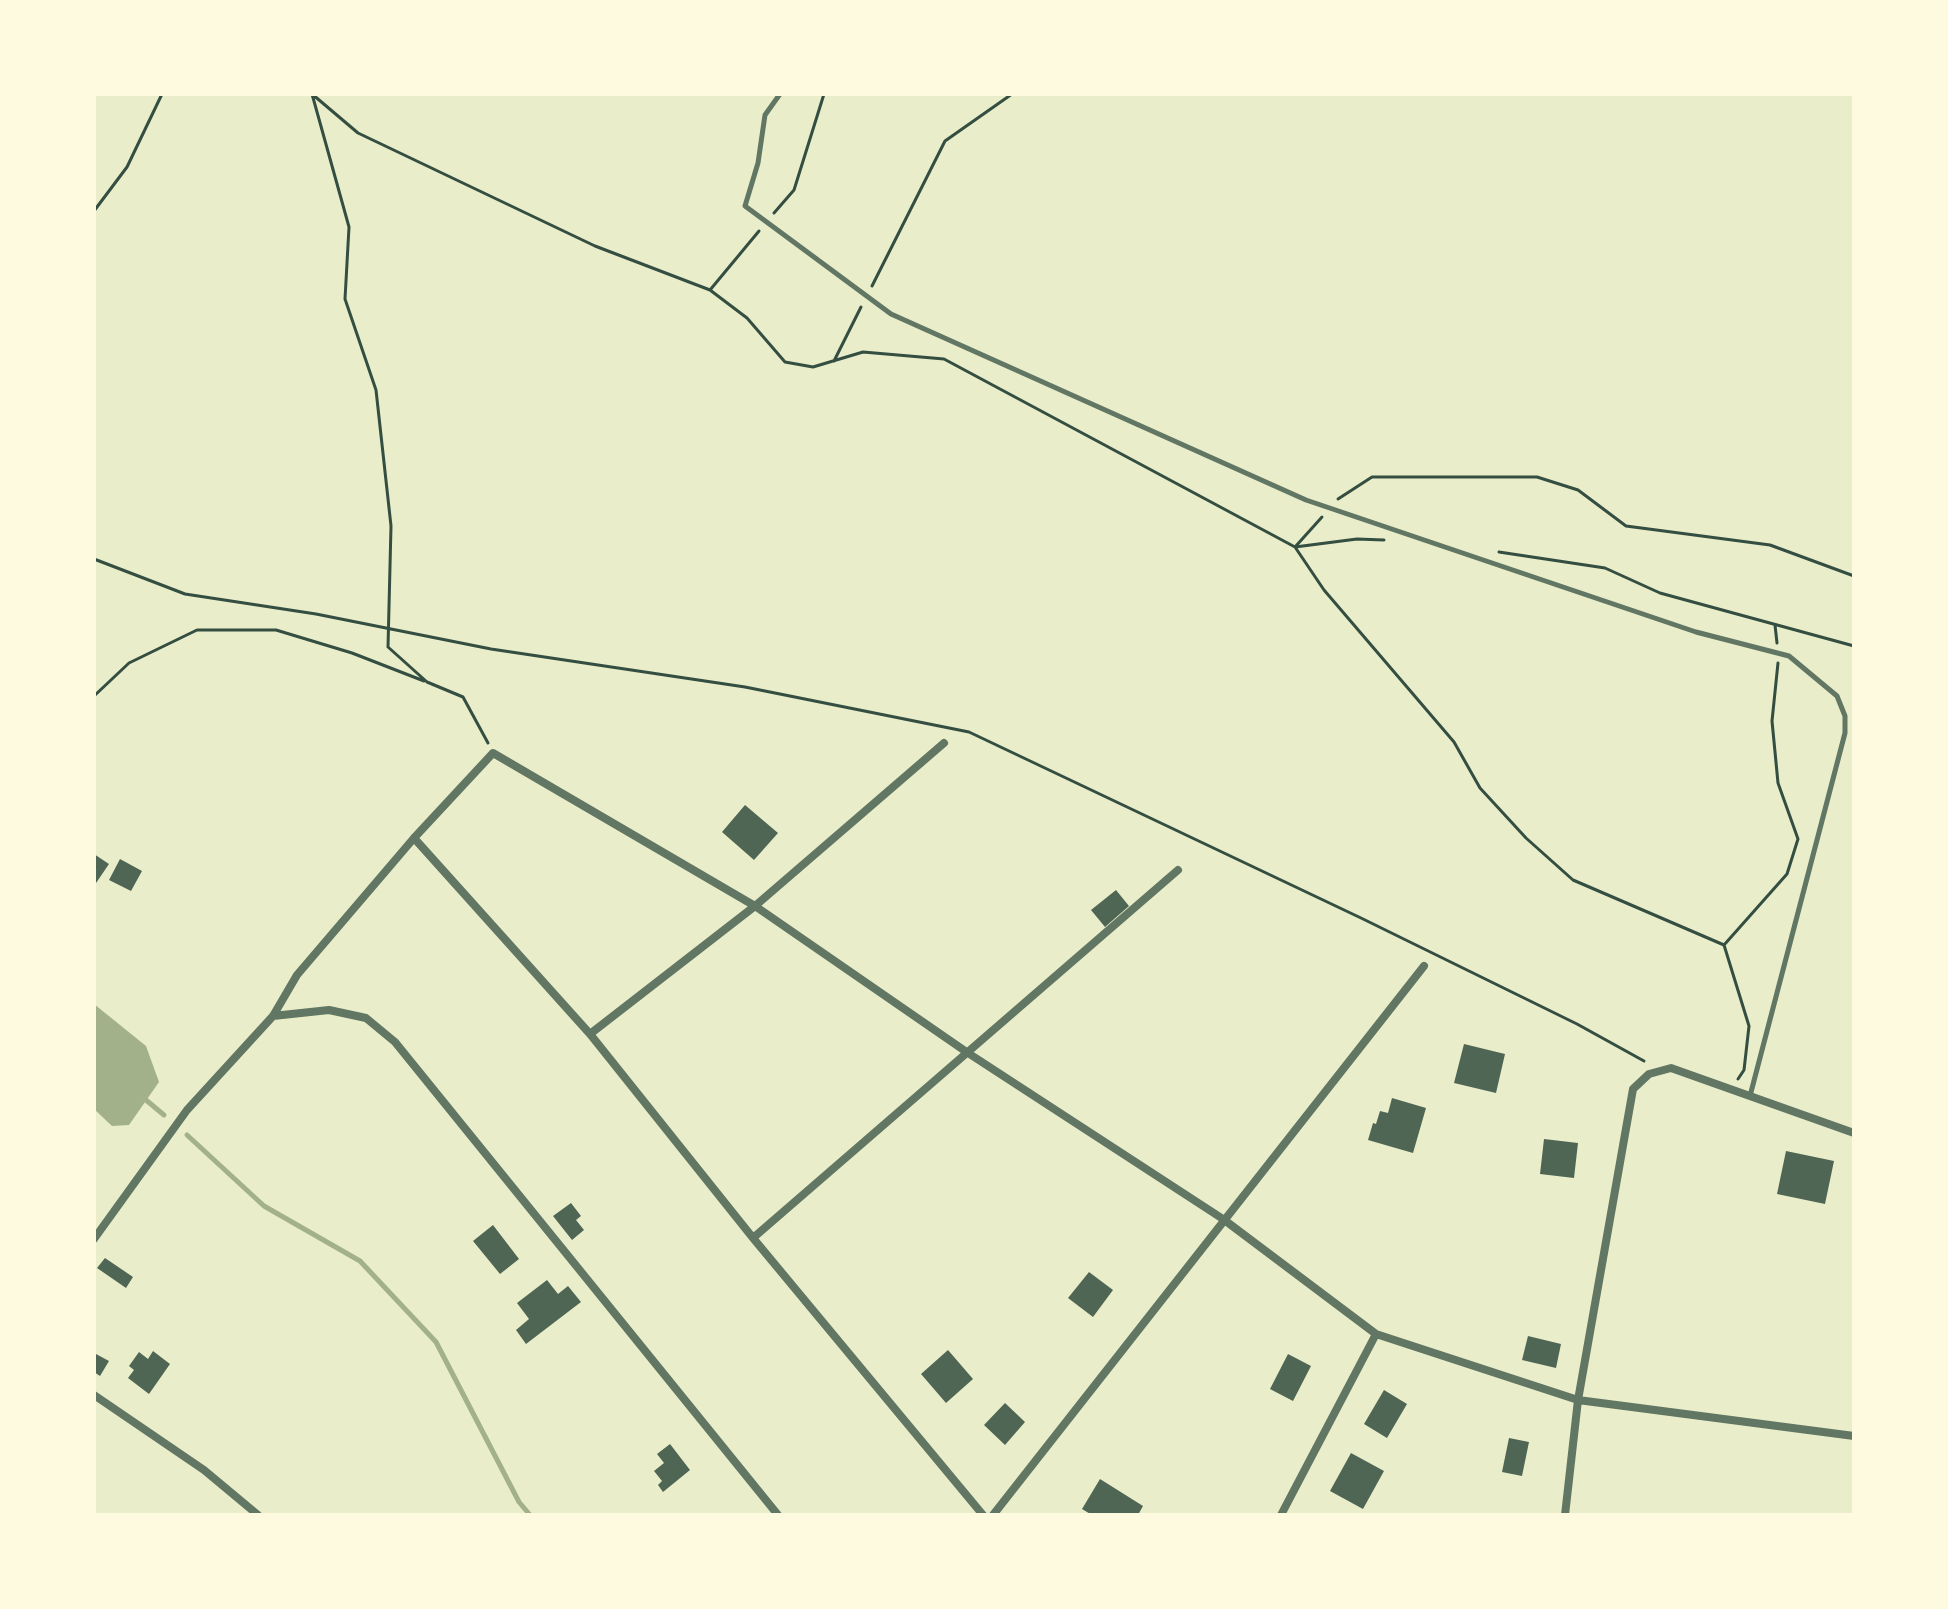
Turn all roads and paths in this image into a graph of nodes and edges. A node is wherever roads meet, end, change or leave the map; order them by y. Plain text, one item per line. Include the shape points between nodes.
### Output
1 (162, 94) edge
2 (780, 94) edge
3 (824, 94) edge
4 (1012, 94) edge
5 (94, 211) edge
6 (766, 222) junction
7 (710, 290) junction
8 (866, 297) junction
9 (834, 361) junction
10 (1330, 508) junction
11 (1385, 540) dead end
12 (1295, 547) junction
13 (1486, 550) dead end
14 (94, 559) edge
15 (1854, 576) edge
16 (1775, 625) junction
17 (1854, 646) edge
18 (1777, 653) junction
19 (427, 682) junction
20 (94, 696) edge
21 (944, 743) dead end
22 (493, 753) junction
23 (414, 838) junction
24 (1178, 870) dead end
25 (755, 906) junction
26 (1724, 945) junction
27 (1424, 966) dead end
28 (273, 1016) junction
29 (590, 1034) junction
30 (968, 1053) junction
31 (1661, 1071) junction
32 (1731, 1089) junction
33 (1750, 1096) junction
34 (1854, 1133) edge
35 (1223, 1219) junction
36 (753, 1238) junction
37 (94, 1239) edge
38 (1376, 1334) junction
39 (94, 1395) edge
40 (1578, 1400) junction
41 (1854, 1436) edge
42 (258, 1515) edge
43 (778, 1515) edge
44 (983, 1515) edge
45 (993, 1515) edge
46 (1281, 1515) edge
47 (1565, 1515) edge

1 - 5 path via 127,167
2 - 6 lane via 765,115 745,206
3 - 6 path via 794,190
4 - 8 path via 945,141
6 - 7 path
6 - 8 lane
7 - 9 path via 747,318 785,362 813,367
7 - 19 path via 595,246 358,133 312,94 349,227 345,299 376,390 391,526 388,647
8 - 9 path
8 - 10 lane via 891,314
9 - 12 path via 863,352 944,359
10 - 12 path
10 - 15 path via 1372,477 1537,477 1578,490 1626,526 1770,545
10 - 18 lane via 1696,632
11 - 12 path
12 - 26 path via 1324,590 1454,742 1480,788 1526,838 1573,880
13 - 16 path via 1605,568 1660,593
14 - 31 path via 185,594 491,649 745,687 969,732 1429,951
16 - 17 path
16 - 18 path
18 - 26 path via 1772,721 1778,783 1798,839 1787,874
18 - 33 lane via 1789,656 1837,696 1845,733
19 - 20 path via 276,630 197,630 129,663
19 - 22 path via 463,697
21 - 25 street
22 - 23 street
22 - 25 street
23 - 28 street via 297,975
23 - 29 street
24 - 30 street
25 - 29 street
25 - 30 street
26 - 32 path via 1749,1026 1744,1070
27 - 35 street
28 - 37 street via 187,1110
28 - 43 street via 329,1010 366,1018 395,1042
29 - 36 street
30 - 35 street
30 - 36 street
31 - 32 street via 1671,1068
31 - 40 street via 1633,1089
32 - 33 street
33 - 34 street
35 - 38 street
35 - 45 street
36 - 44 street
38 - 40 street
38 - 46 street
39 - 42 street via 204,1470
40 - 41 street
40 - 47 street

